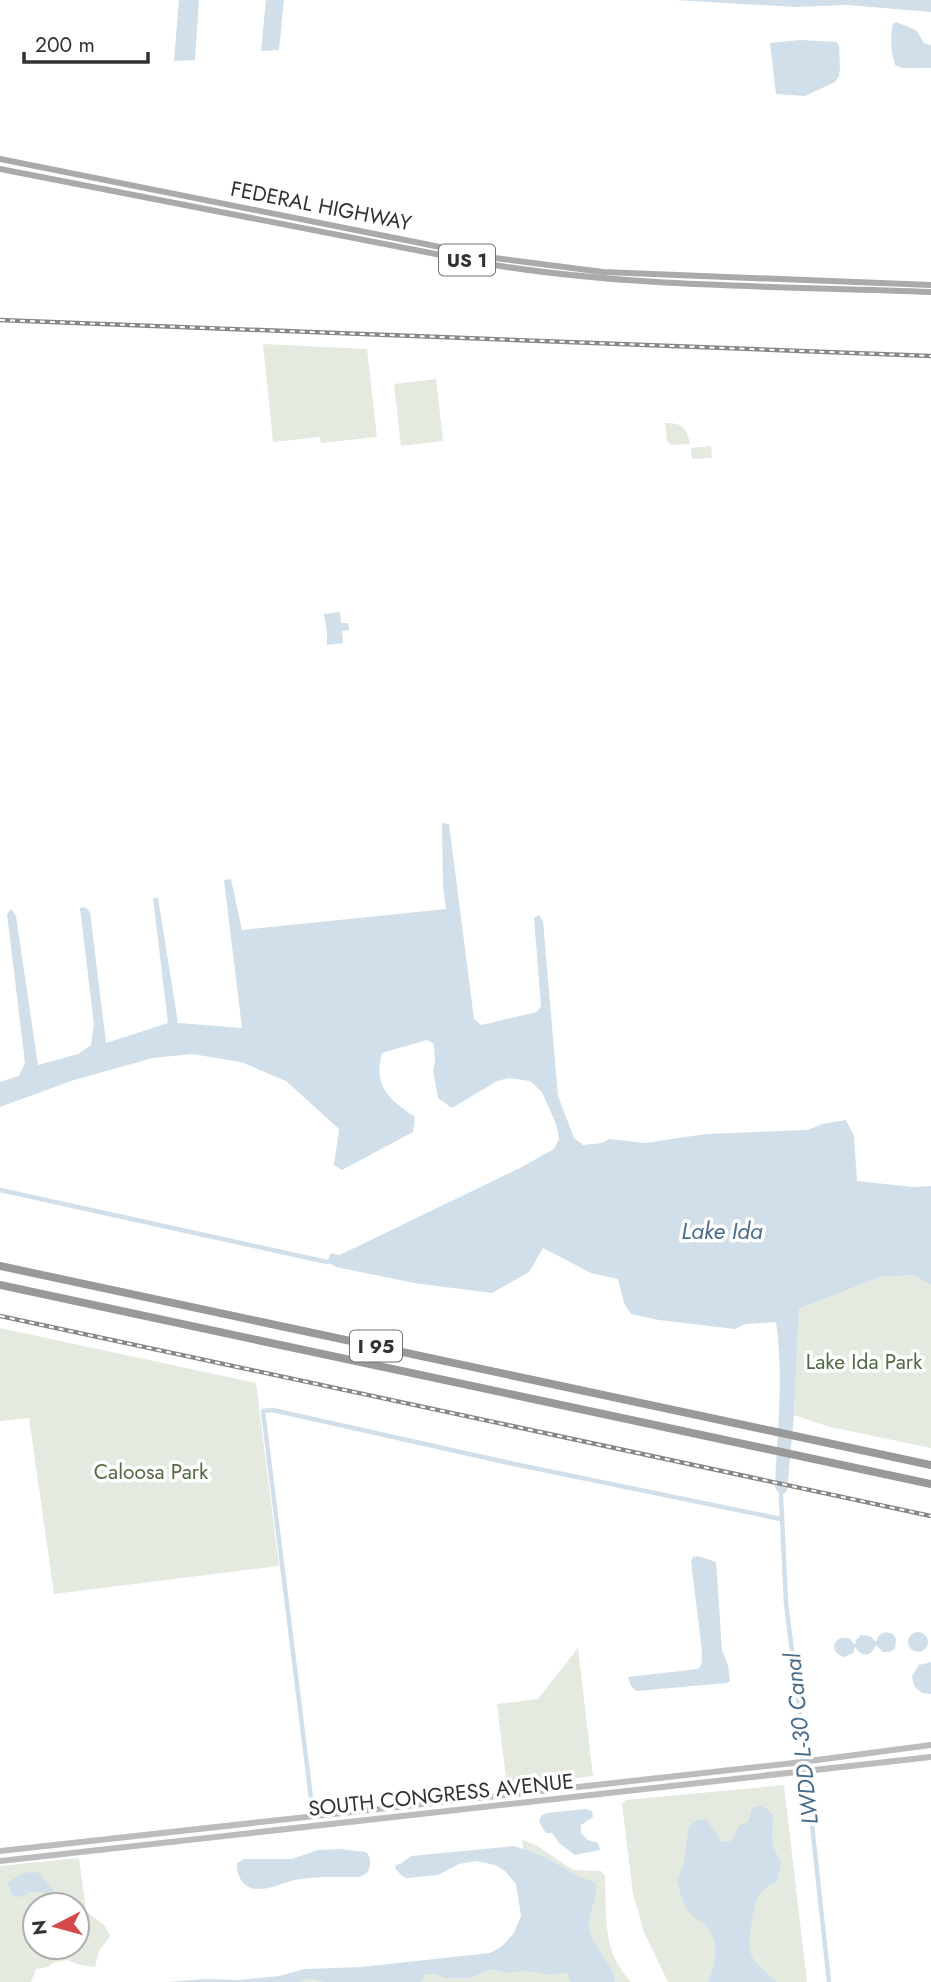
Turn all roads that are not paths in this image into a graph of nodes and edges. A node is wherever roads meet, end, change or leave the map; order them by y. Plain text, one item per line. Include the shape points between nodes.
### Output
1 (0, 159) edge
2 (0, 169) edge
3 (252, 210) junction
4 (265, 213) junction
5 (234, 214) junction
6 (254, 218) junction
7 (478, 255) junction
8 (448, 257) junction
9 (495, 258) junction
10 (482, 263) junction
11 (608, 275) junction
12 (736, 281) junction
13 (851, 282) junction
14 (931, 285) edge
15 (841, 289) junction
16 (931, 292) edge
17 (0, 1266) edge
18 (0, 1285) edge
19 (931, 1465) edge
20 (931, 1484) edge
21 (931, 1745) edge
22 (931, 1757) edge
23 (45, 1846) junction
24 (0, 1851) edge
25 (46, 1856) junction
26 (0, 1861) edge

1 - 3 main road, FEDERAL HIGHWAY / US 1
2 - 5 main road, FEDERAL HIGHWAY / US 1
3 - 4 main road, FEDERAL HIGHWAY / US 1
3 - 5 main road
4 - 6 main road
4 - 7 main road, FEDERAL HIGHWAY / US 1
5 - 6 main road, FEDERAL HIGHWAY / US 1
6 - 8 main road, FEDERAL HIGHWAY / US 1
7 - 8 main road
7 - 9 main road, FEDERAL HIGHWAY / US 1
8 - 10 main road, FEDERAL HIGHWAY / US 1
9 - 10 main road
9 - 11 main road, FEDERAL HIGHWAY / US 1
10 - 11 main road, FEDERAL HIGHWAY / US 1 via 575,276
11 - 12 main road, FEDERAL HIGHWAY / US 1
11 - 12 main road, FEDERAL HIGHWAY / US 1 via 719,284
12 - 13 main road
12 - 15 main road, FEDERAL HIGHWAY / US 1
13 - 14 main road
13 - 15 main road
15 - 16 main road, FEDERAL HIGHWAY / US 1
17 - 19 highway, I 95
18 - 20 highway, I 95
21 - 23 main road, SOUTH CONGRESS AVENUE
22 - 25 main road, SOUTH CONGRESS AVENUE
23 - 24 main road, SOUTH CONGRESS AVENUE
23 - 25 main road
25 - 26 main road, SOUTH CONGRESS AVENUE

